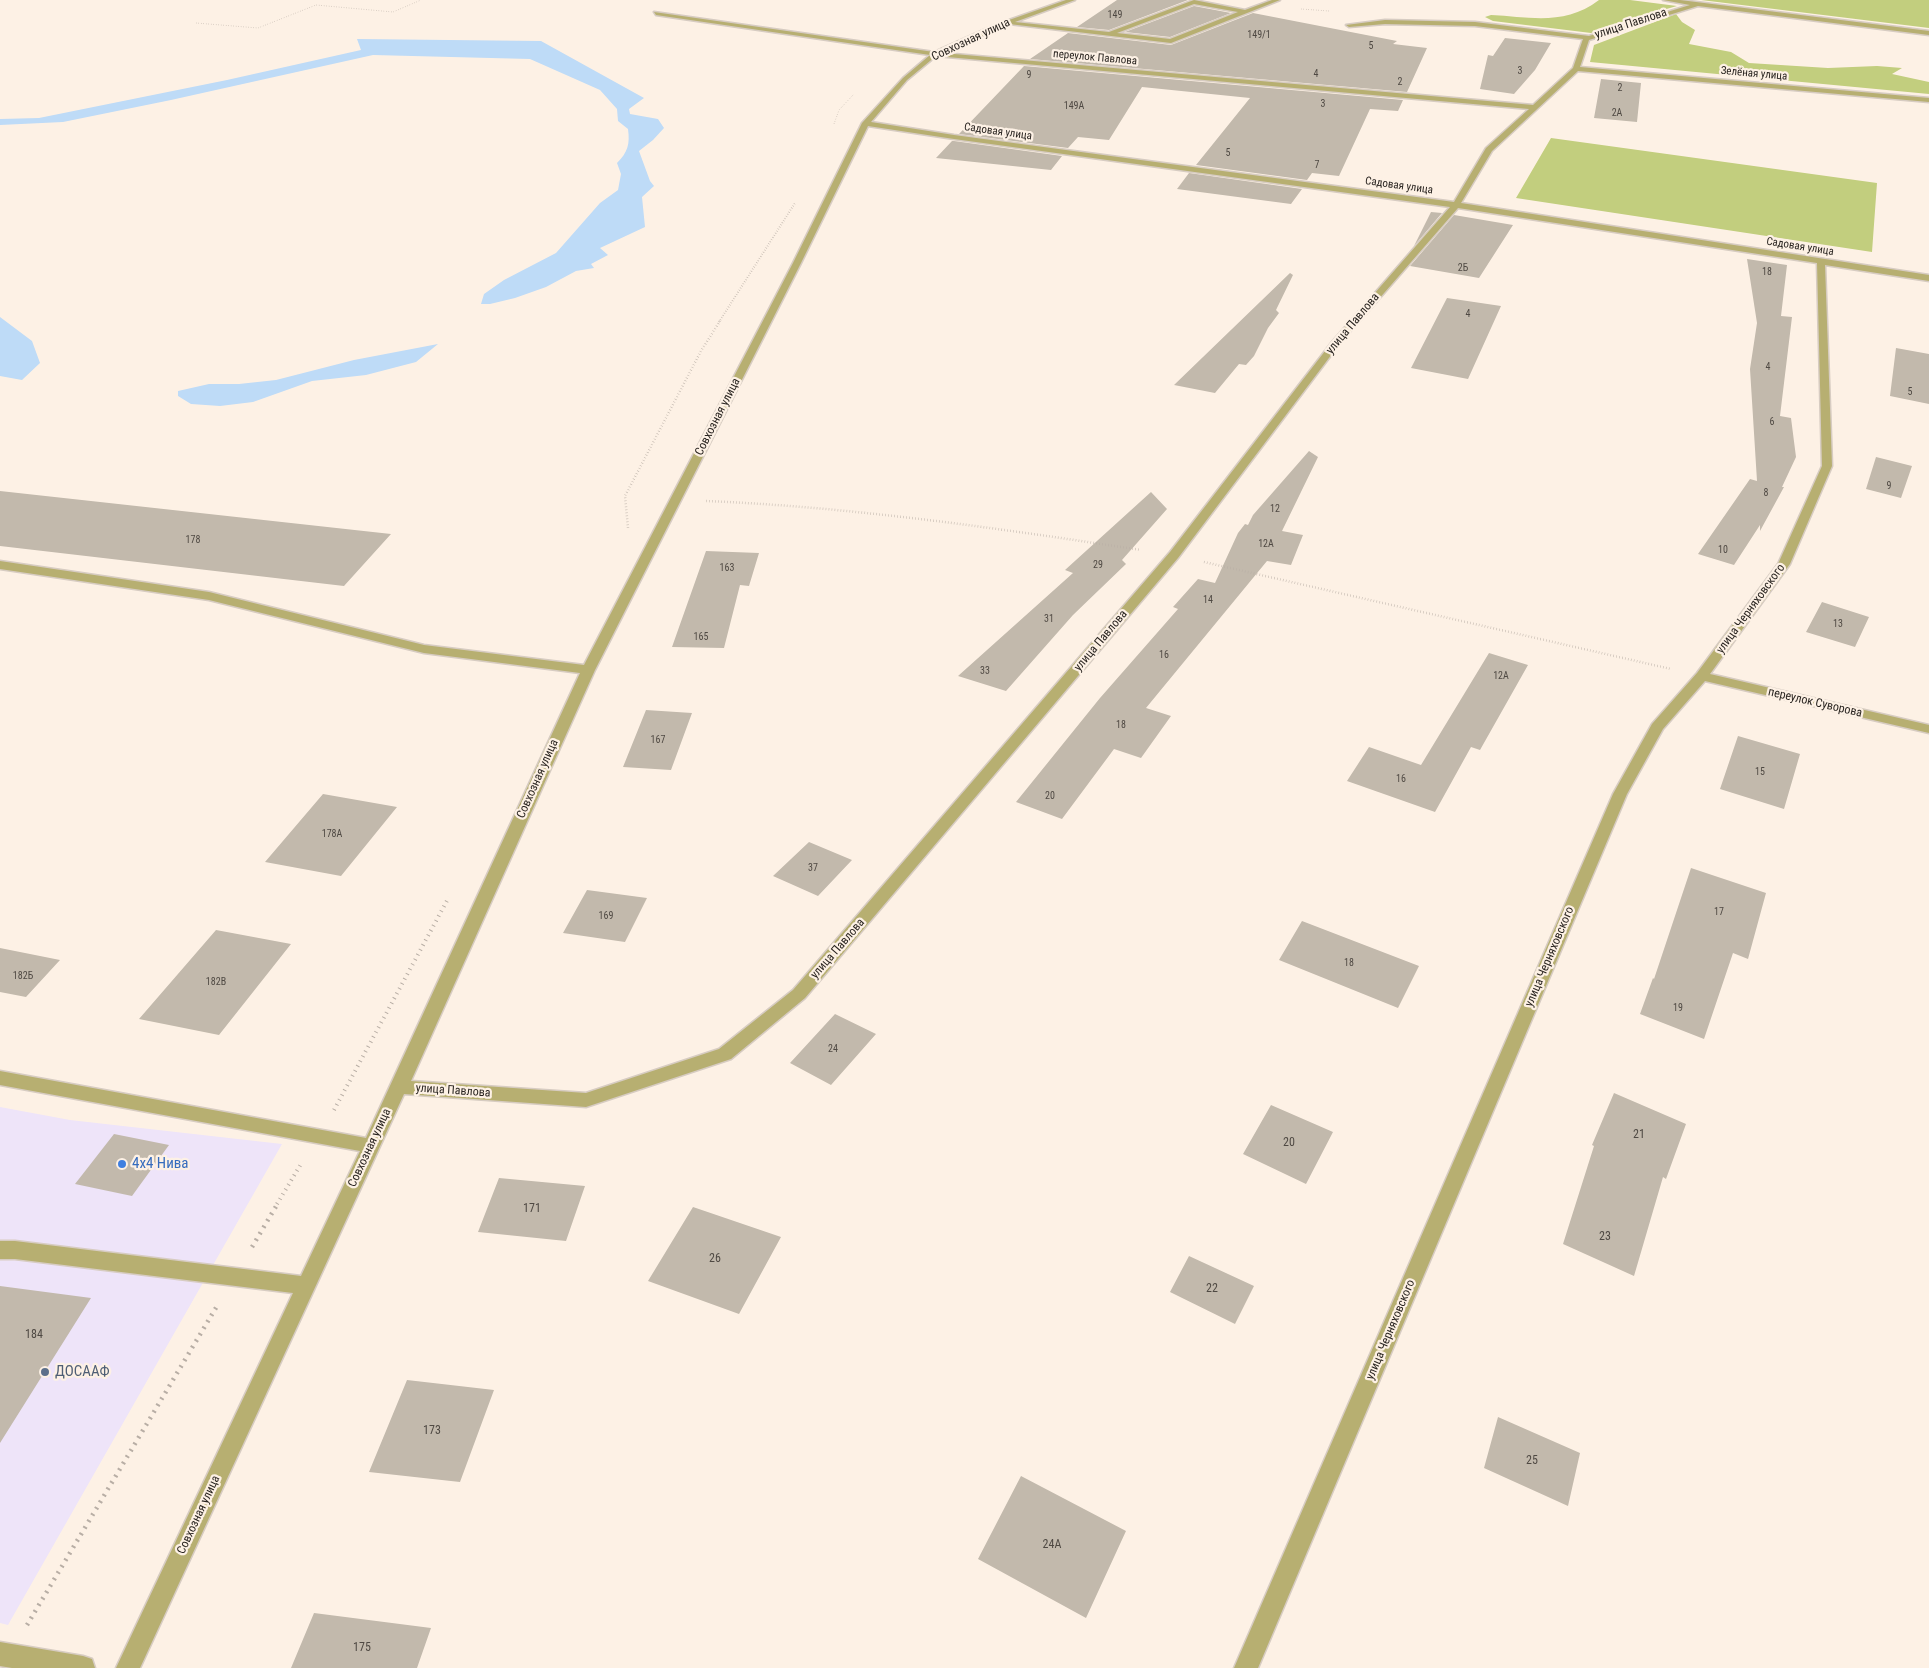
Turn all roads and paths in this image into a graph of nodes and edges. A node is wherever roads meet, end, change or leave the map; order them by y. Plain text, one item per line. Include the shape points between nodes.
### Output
1 (421, 0) edge
2 (1072, 0) edge
3 (1277, 0) edge
4 (1666, 0) edge
5 (1698, 4) junction
6 (1245, 12) junction
7 (656, 13) dead end
8 (196, 23) dead end
9 (1006, 23) junction
10 (1350, 25) dead end
11 (1929, 33) edge
12 (1107, 34) junction
13 (1589, 38) junction
14 (935, 54) junction
15 (1576, 69) junction
16 (855, 93) dead end
17 (1929, 100) edge
18 (1534, 107) junction
19 (866, 123) junction
20 (831, 131) dead end
21 (798, 198) dead end
22 (1456, 205) junction
23 (1821, 262) junction
24 (1929, 278) edge
25 (629, 534) dead end
26 (0, 565) edge
27 (588, 670) junction
28 (1702, 676) junction
29 (1929, 729) edge
30 (454, 889) dead end
31 (0, 1078) edge
32 (399, 1087) junction
33 (318, 1136) junction
34 (371, 1146) junction
35 (0, 1250) edge
36 (234, 1277) junction
37 (306, 1286) junction
38 (4, 1655) edge
39 (83, 1668) edge
40 (128, 1668) edge
41 (1246, 1668) edge

1 - 8 path via 393,12 316,5 258,28
2 - 9 street, Совхозная улица
3 - 6 street
4 - 5 street
5 - 11 street
5 - 13 street, улица Павлова
6 - 12 street via 1170,41
6 - 12 street via 1194,2
7 - 14 street, переулок Павлова
9 - 12 street
9 - 14 street, Совхозная улица
10 - 13 street via 1384,22 1475,24
13 - 15 street, улица Павлова
14 - 18 street, переулок Павлова
14 - 19 street, Совхозная улица via 905,79
15 - 17 street, Зелёная улица
15 - 18 street, улица Павлова
16 - 20 path via 840,110
18 - 22 street, улица Павлова via 1488,150
19 - 22 street, Садовая улица
19 - 27 street, Совхозная улица
21 - 25 path via 701,351 625,496
22 - 23 street, Садовая улица
22 - 32 street, улица Павлова via 1335,344 1174,555 799,994 725,1054 586,1100
23 - 24 street, Садовая улица
23 - 28 street, улица Черняховского via 1828,466 1784,564
26 - 27 street via 209,596 424,649
27 - 32 street, Совхозная улица
28 - 29 street, переулок Суворова
28 - 41 street, улица Черняховского via 1657,727 1620,794
30 - 33 path
31 - 33 street
32 - 34 street, Совхозная улица
33 - 34 street
33 - 36 path
34 - 37 street, Совхозная улица
35 - 36 street
36 - 37 street
36 - 38 path
37 - 40 street, Совхозная улица
38 - 39 street

